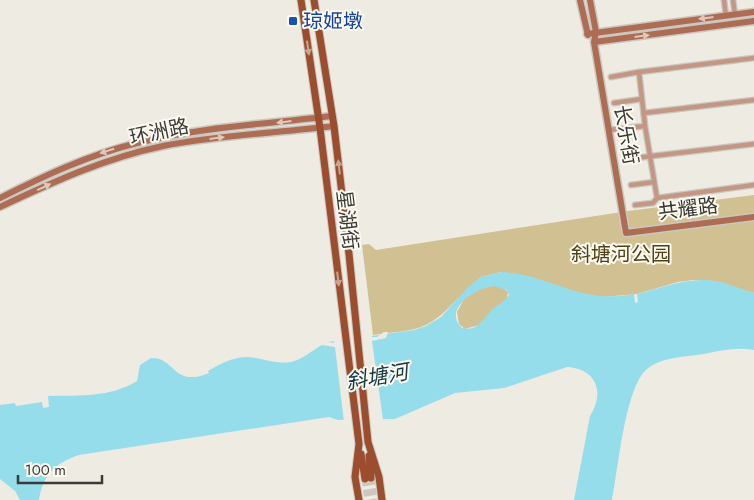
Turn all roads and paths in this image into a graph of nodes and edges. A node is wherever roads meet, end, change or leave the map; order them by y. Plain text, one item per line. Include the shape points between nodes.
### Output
1 (301, 0) edge
2 (314, 0) edge
3 (580, 0) edge
4 (590, 0) edge
5 (724, 0) edge
6 (733, 0) edge
7 (754, 12) edge
8 (735, 15) junction
9 (726, 16) junction
10 (754, 21) edge
11 (596, 32) junction
12 (587, 34) junction
13 (594, 42) junction
14 (754, 58) edge
15 (639, 72) junction
16 (611, 77) dead end
17 (642, 99) junction
18 (754, 100) edge
19 (614, 103) dead end
20 (644, 113) junction
21 (332, 116) junction
22 (318, 118) junction
23 (334, 126) junction
24 (645, 126) junction
25 (320, 128) junction
26 (609, 130) junction
27 (754, 144) edge
28 (650, 156) junction
29 (627, 159) dead end
30 (654, 182) junction
31 (631, 185) dead end
32 (754, 185) edge
33 (0, 198) edge
34 (657, 198) junction
35 (634, 205) dead end
36 (0, 207) edge
37 (754, 217) edge
38 (626, 233) joint
39 (368, 442) junction
40 (359, 444) junction
41 (359, 500) edge
42 (382, 500) edge

1 -> 22 main road, 星湖街
2 - 21 main road, 星湖街
3 - 12 street
4 - 11 street, 长乐街
5 - 9 street
6 - 8 street
7 - 8 street
8 - 9 street
9 -> 11 street
13 -> 10 street
11 - 12 street
11 - 13 street, 长乐街
12 - 13 street
13 - 26 street, 长乐街
14 - 15 street
15 - 16 street
15 - 17 street
17 - 19 street
17 - 20 street
18 - 20 street
20 - 24 street
21 - 22 street, 环洲路
21 - 23 main road, 星湖街
22 - 25 main road, 星湖街
22 -> 33 street, 环洲路 via 185,133 135,143 84,159
23 - 25 street, 环洲路
39 -> 23 main road, 星湖街
24 - 26 street
24 - 28 street
36 -> 25 street, 环洲路 via 87,168 140,152 192,141
25 -> 40 main road, 星湖街
26 - 38 street, 长乐街
27 - 28 street
28 - 29 street
28 - 30 street
30 - 31 street
30 - 34 street
32 - 34 street
34 - 35 street via 653,203
37 - 38 street, 共耀路
39 - 40 main road, 星湖街 via 368,479
39 - 42 main road, 星湖街
40 - 41 main road, 星湖街 via 356,477

